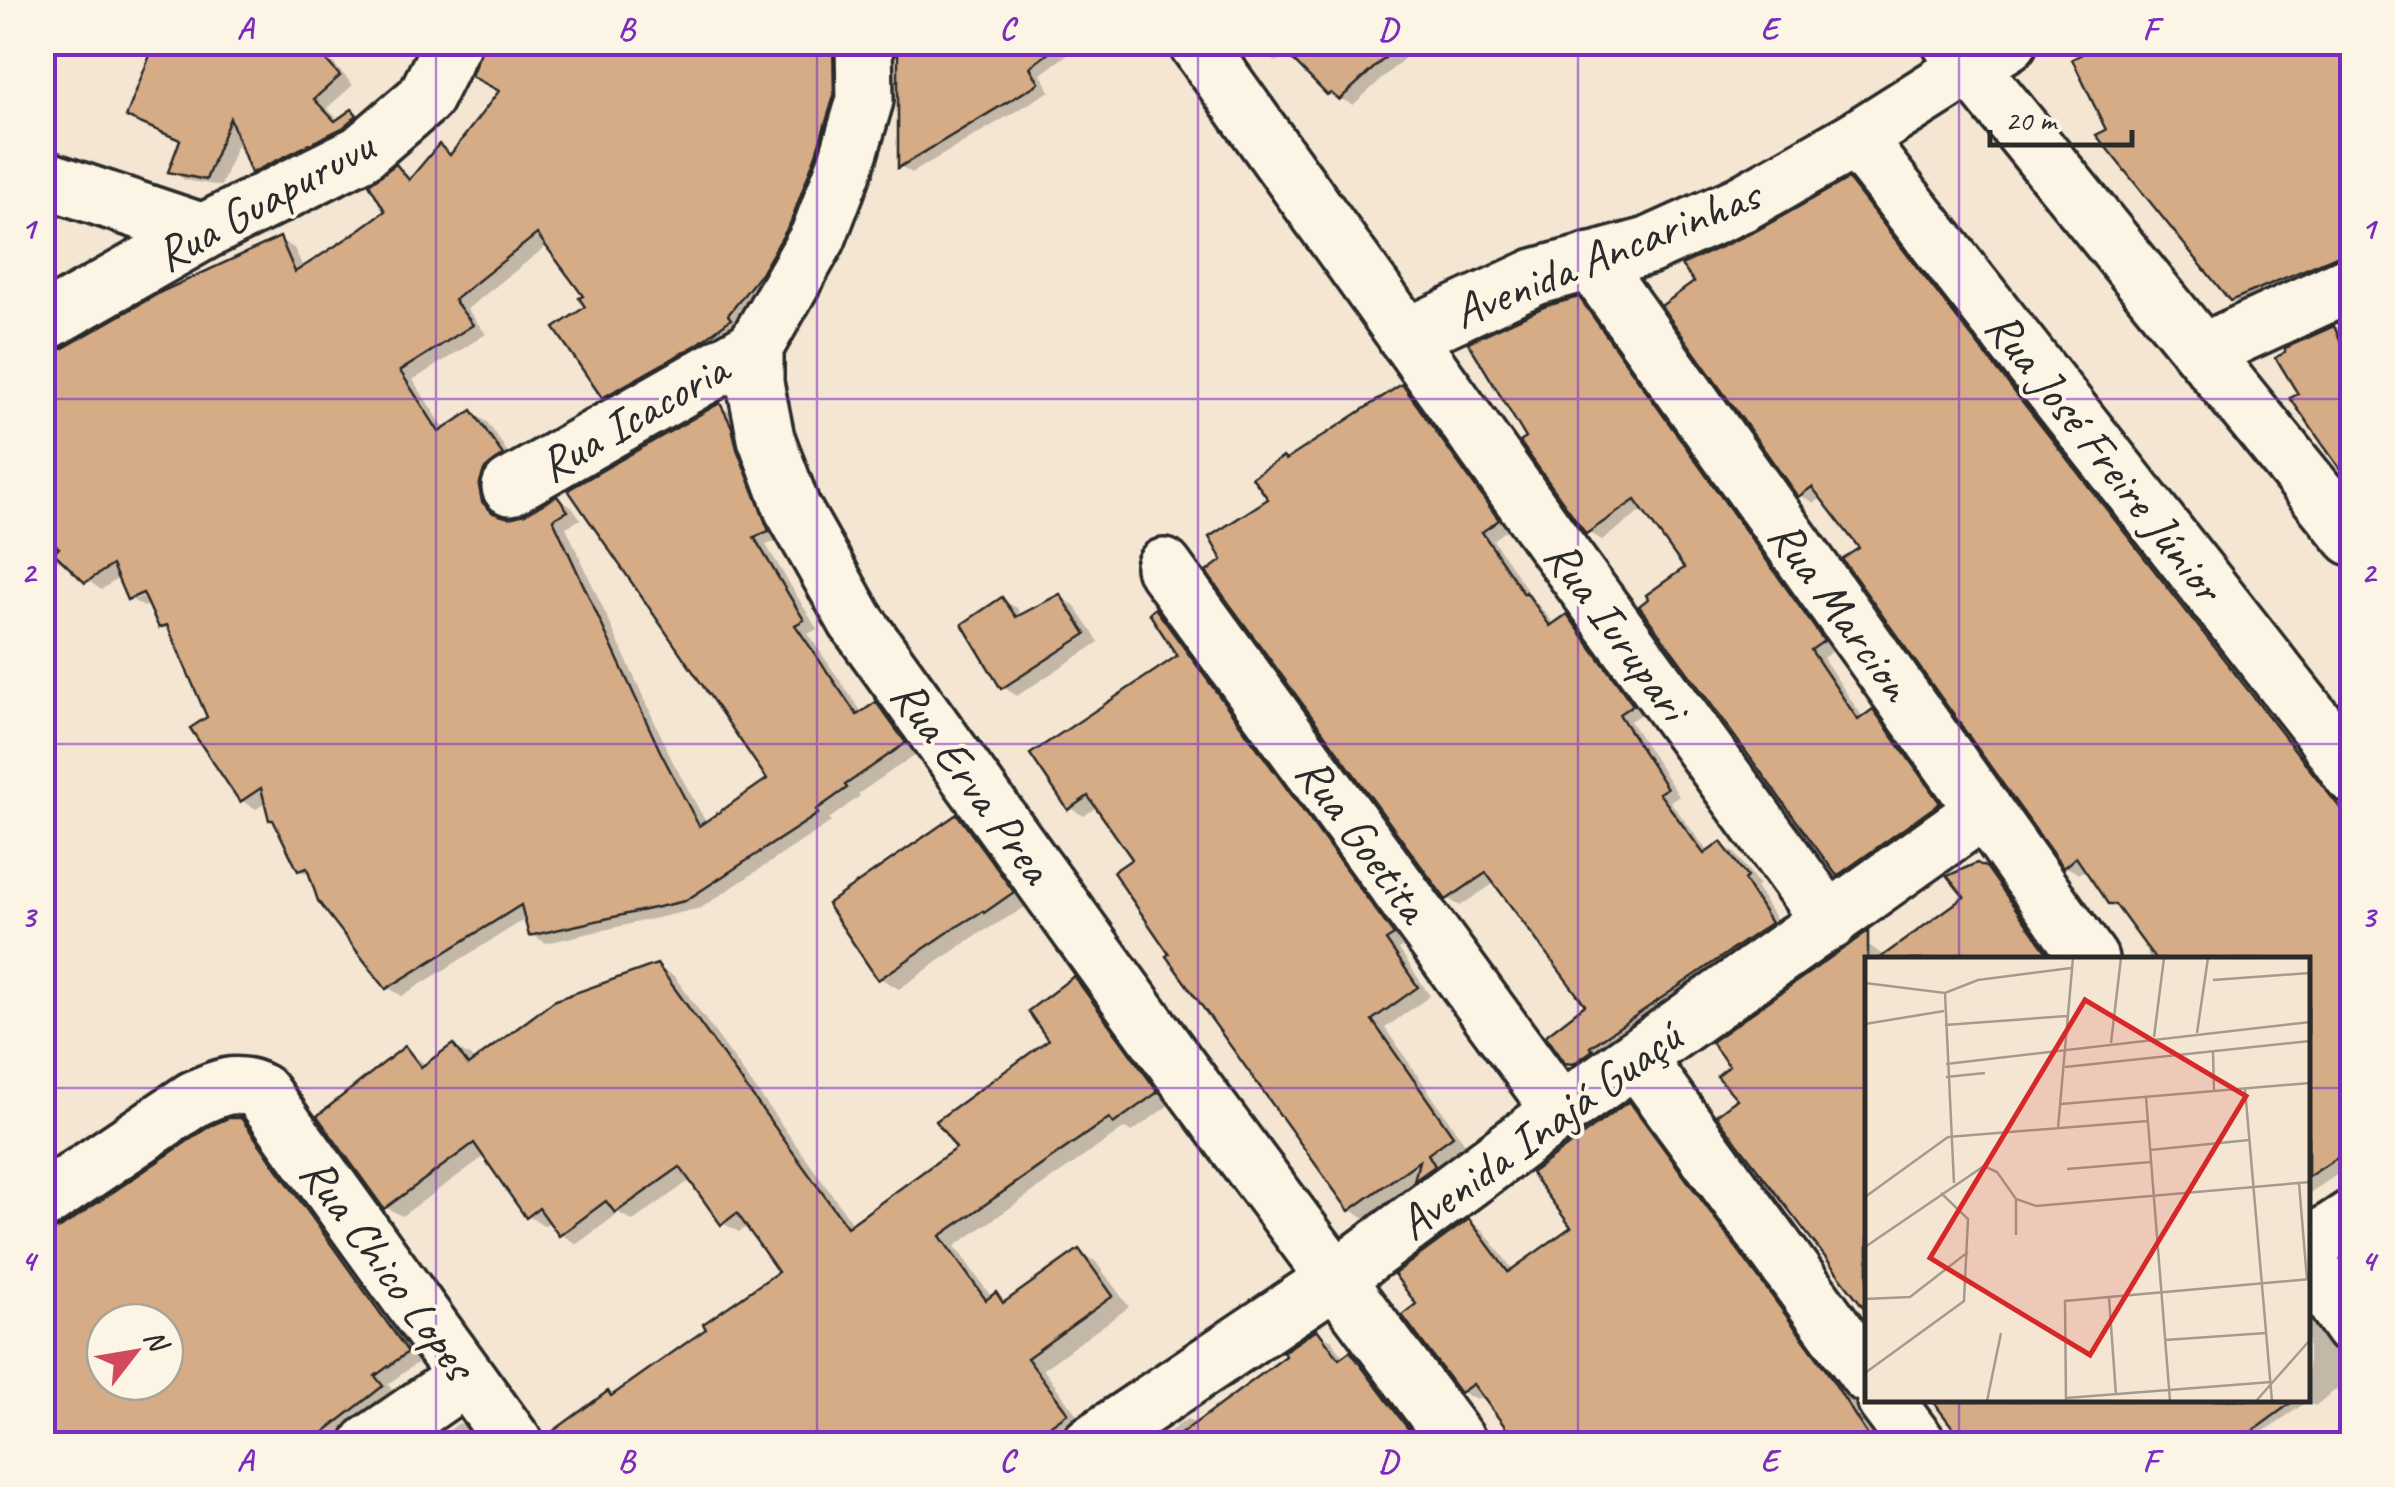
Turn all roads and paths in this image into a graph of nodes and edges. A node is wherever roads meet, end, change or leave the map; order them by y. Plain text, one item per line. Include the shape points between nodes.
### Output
1 (453, 42) edge
2 (864, 42) edge
3 (1196, 42) edge
4 (1976, 50) edge
5 (1856, 138) junction
6 (42, 178) edge
7 (203, 232) junction
8 (1591, 262) junction
9 (2352, 283) edge
10 (42, 324) edge
11 (1406, 338) junction
12 (755, 347) junction
13 (2204, 351) junction
14 (510, 488) dead end
15 (2352, 537) edge
16 (1164, 568) dead end
17 (2336, 720) edge
18 (2352, 775) edge
19 (1984, 810) junction
20 (1830, 922) junction
21 (2088, 957) edge
22 (1636, 1058) junction
23 (1560, 1111) junction
24 (42, 1202) edge
25 (2352, 1218) edge
26 (2310, 1246) edge
27 (2310, 1266) edge
28 (1335, 1279) junction
29 (2352, 1327) edge
30 (1865, 1371) edge
31 (466, 1377) junction
32 (1886, 1402) edge
33 (369, 1444) edge
34 (515, 1444) edge
35 (1090, 1444) edge
36 (1459, 1444) edge
37 (1918, 1444) edge

1 - 7 street, Rua Guapuruvu via 426,98 362,153
2 - 12 street via 865,100 846,164 818,237
3 - 11 street, Rua Iurupari
4 - 5 street, Avenida Ancarinhas
4 - 13 street
5 - 8 street, Avenida Ancarinhas via 1692,228
5 - 17 street, Rua José Freire Júnior
6 - 7 street
7 - 10 street, Rua Guapuruvu
8 - 11 street, Avenida Ancarinhas via 1535,277
8 - 19 street, Rua Marcion
9 - 13 street
11 - 20 street, Rua Iurupari
12 - 14 street, Rua Icacoria
12 - 28 street, Rua Erva Prea via 766,438 792,508 856,621
13 - 15 street
16 - 23 street, Rua Goetita
17 - 18 street, Rua José Freire Júnior
19 - 20 street, Avenida Inajá Guaçú
19 - 21 street, Rua Marcion
20 - 22 street, Avenida Inajá Guaçú
22 - 23 street, Avenida Inajá Guaçú
22 - 30 street
23 - 28 street, Avenida Inajá Guaçú
24 - 31 street, Rua Chico Lopes via 194,1099 246,1084 260,1092
25 - 26 street
27 - 29 street
28 - 35 street, Avenida Inajá Guaçú
28 - 36 street, Rua Erva Prea
31 - 33 street
31 - 34 street, Rua Chico Lopes
32 - 37 street

